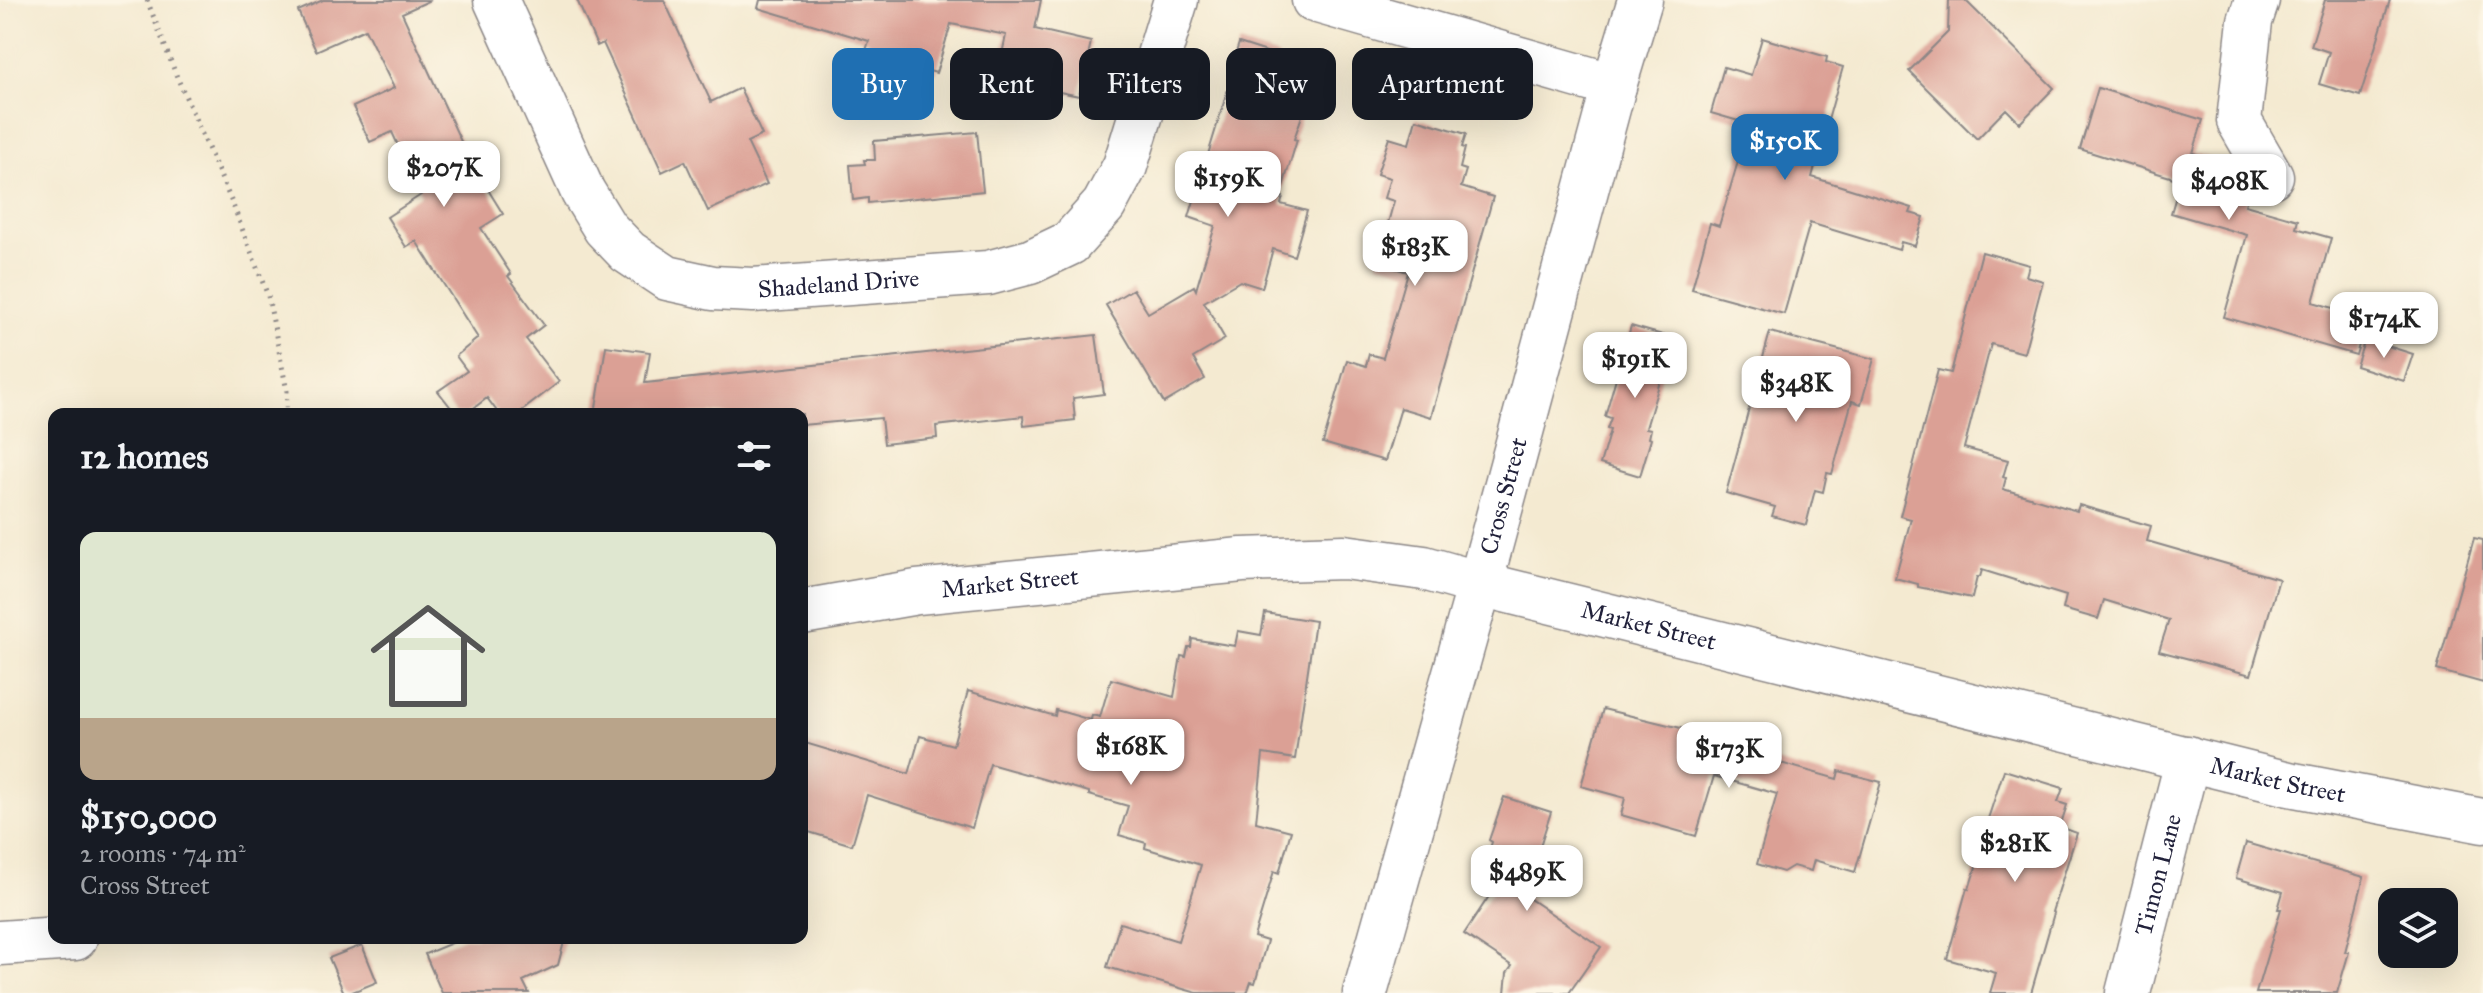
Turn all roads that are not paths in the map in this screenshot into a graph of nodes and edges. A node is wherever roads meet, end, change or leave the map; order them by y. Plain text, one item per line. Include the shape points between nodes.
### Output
1 (496, 0) edge
2 (1176, 0) edge
3 (1314, 0) edge
4 (1640, 0) edge
5 (2257, 0) edge
6 (1614, 86) junction
7 (2271, 176) dead end
8 (1480, 584) junction
9 (808, 611) edge
10 (2188, 758) junction
11 (2483, 821) edge
12 (48, 940) edge
13 (0, 943) edge
14 (1365, 993) edge
15 (2128, 993) edge

1 - 2 street, Shadeland Drive via 583,192 605,228 628,252 667,278 753,290 988,273 1030,262 1070,243 1104,205 1125,166
3 - 6 street
4 - 6 street, Cross Street
5 - 7 street via 2239,121
6 - 8 street, Cross Street
8 - 9 street, Market Street via 1424,568 1344,557 1242,560 917,592
8 - 10 street, Market Street
8 - 14 street, Cross Street
10 - 11 street, Market Street via 2289,784
10 - 15 street, Timon Lane
12 - 13 street

